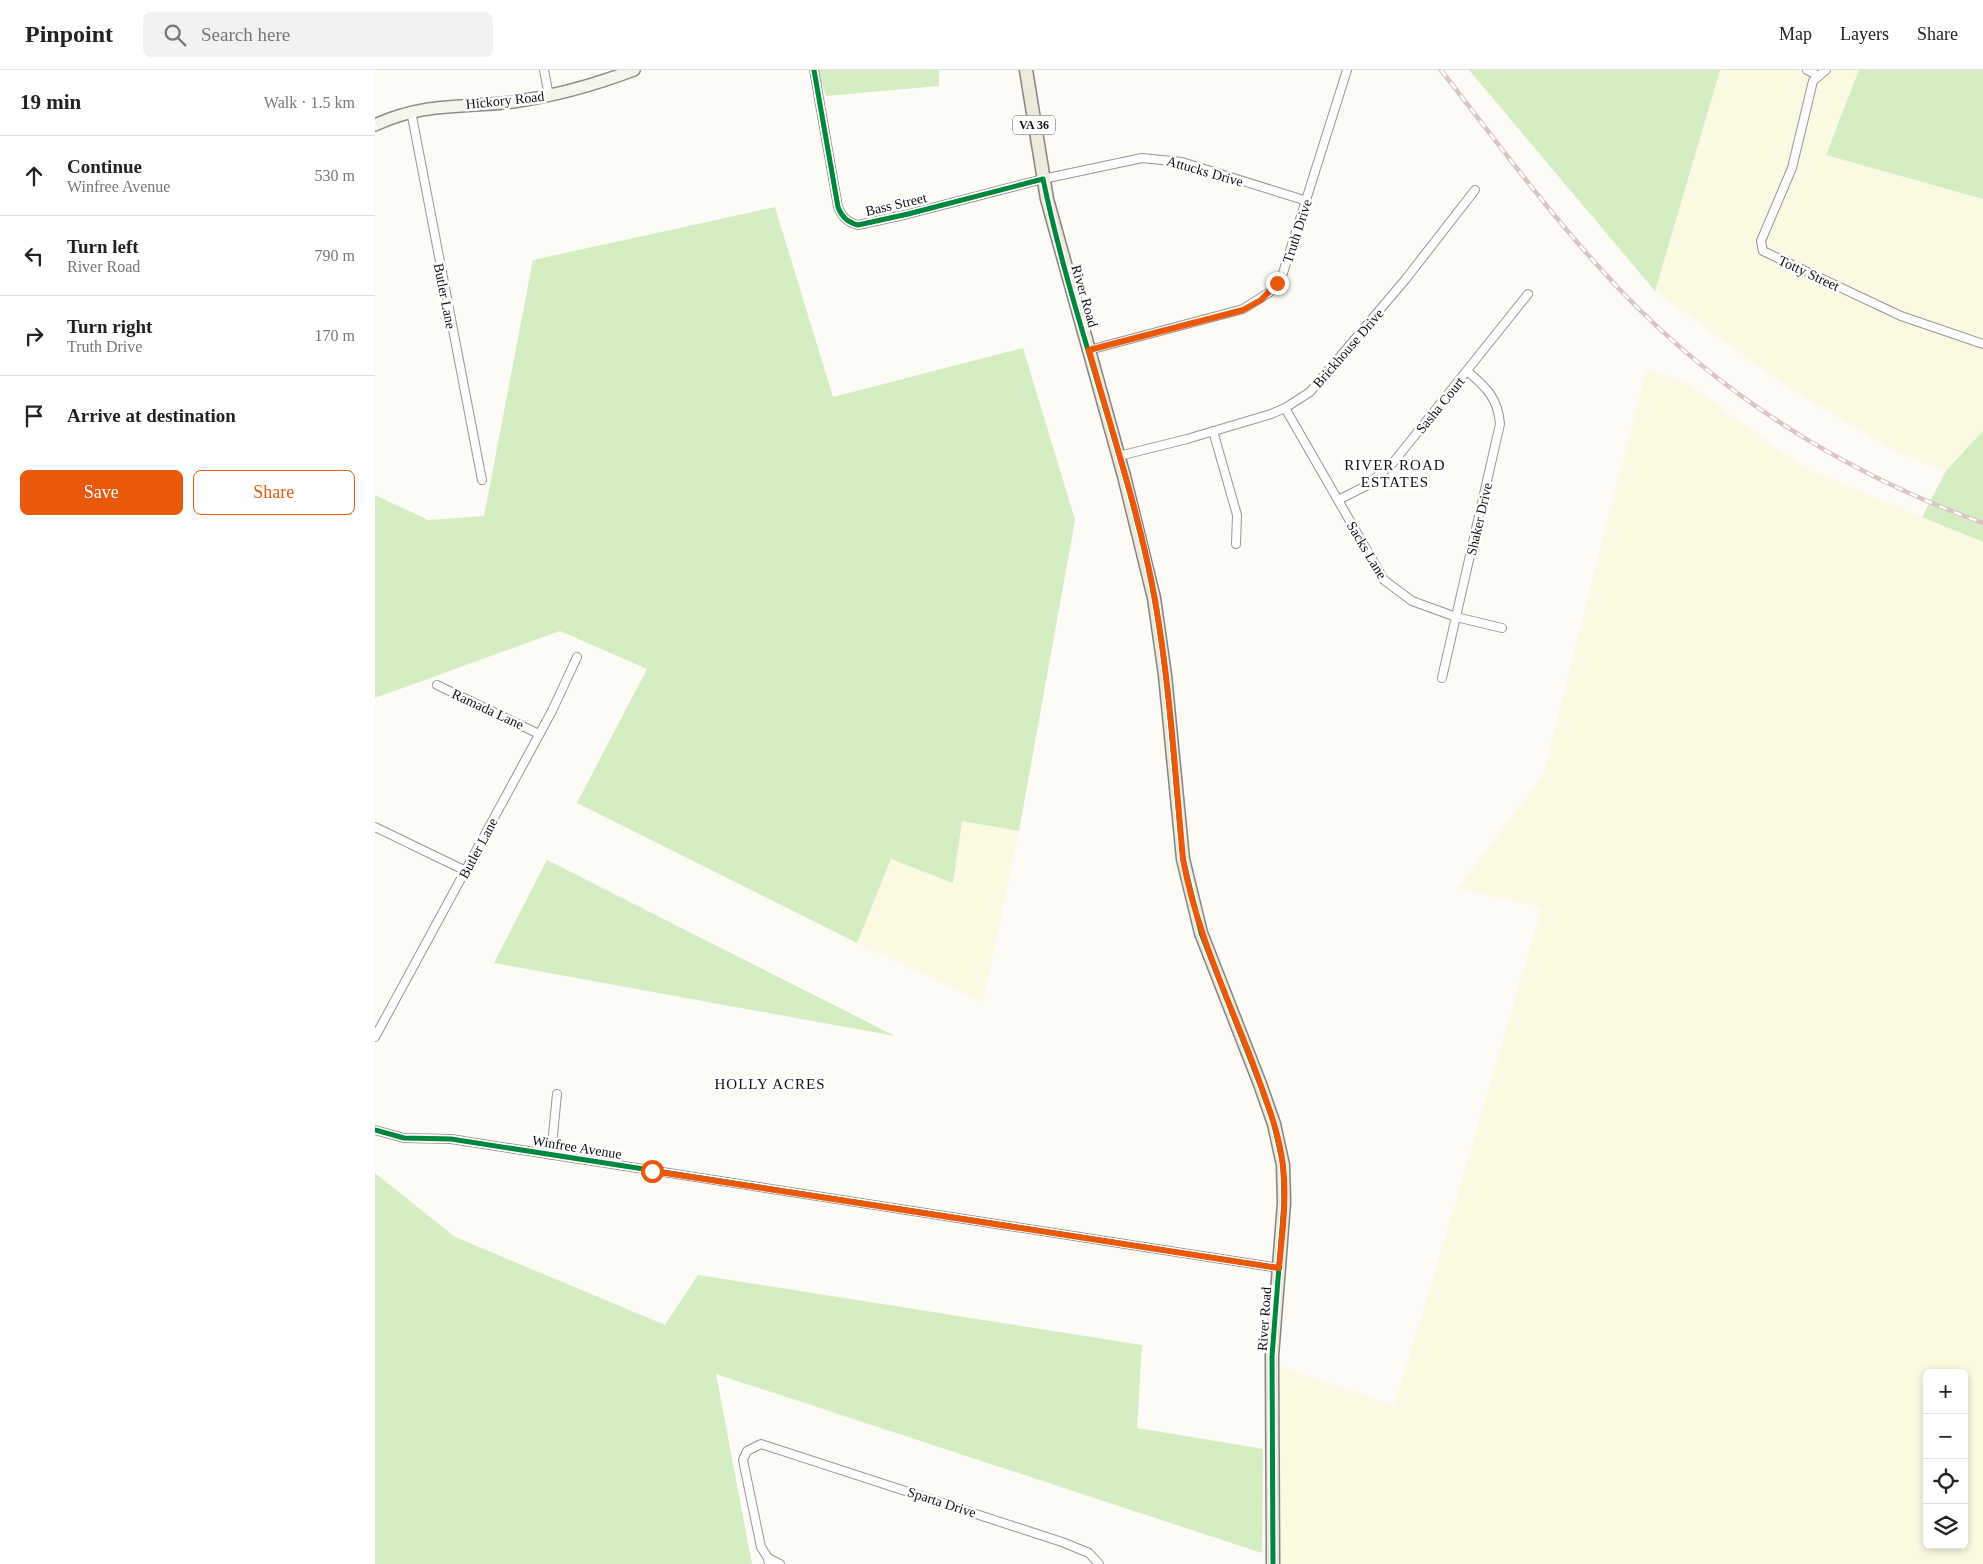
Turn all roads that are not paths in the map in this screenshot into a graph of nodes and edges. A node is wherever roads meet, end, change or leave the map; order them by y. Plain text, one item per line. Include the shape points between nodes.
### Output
1 (544, 70) edge
2 (634, 70) edge
3 (814, 70) edge
4 (1026, 70) edge
5 (1347, 70) edge
6 (1807, 70) edge
7 (1826, 70) edge
8 (1817, 75) junction
9 (549, 96) junction
10 (411, 111) junction
11 (375, 125) edge
12 (1043, 179) junction
13 (1475, 190) dead end
14 (1307, 201) junction
15 (1528, 294) dead end
16 (1983, 344) edge
17 (1089, 350) junction
18 (1467, 371) junction
19 (1285, 408) junction
20 (1213, 431) junction
21 (1119, 456) junction
22 (481, 480) dead end
23 (1337, 500) junction
24 (1236, 544) dead end
25 (1456, 617) junction
26 (1502, 628) dead end
27 (577, 657) dead end
28 (1442, 678) dead end
29 (437, 685) dead end
30 (539, 734) junction
31 (375, 828) edge
32 (466, 870) junction
33 (375, 1038) edge
34 (557, 1094) dead end
35 (375, 1130) edge
36 (551, 1154) junction
37 (1279, 1268) junction
38 (769, 1561) edge
39 (780, 1564) edge
40 (1099, 1564) edge
41 (1273, 1564) edge

1 - 9 street
2 - 9 main road, Hickory Road
3 - 12 street, Bass Street via 838,207 851,223 909,214
4 - 12 main road, River Road / VA 36
5 - 14 street, Truth Drive
6 - 8 street
7 - 8 street
8 - 16 street, Totty Street via 1808,96 1792,168 1761,241 1763,251 1901,316
9 - 10 main road, Hickory Road
10 - 11 main road, Hickory Road
10 - 22 street, Butler Lane
12 - 14 street, Attucks Drive via 1130,160 1157,158 1182,162
12 - 17 main road, River Road / VA 36
13 - 19 street, Brickhouse Drive via 1321,382
14 - 17 street, Truth Drive via 1283,273 1261,300 1243,310 1211,320
15 - 18 street, Sasha Court
17 - 21 main road, River Road / VA 36
18 - 23 street, Sasha Court via 1393,464 1366,486
18 - 25 street, Shaker Drive via 1494,398 1500,424
19 - 20 street, Brickhouse Drive
19 - 23 street, Sacks Lane
20 - 21 street, Brickhouse Drive
20 - 24 street via 1237,515
21 - 37 main road, River Road / VA 36 via 1147,565 1161,639 1188,886 1201,933 1260,1084 1279,1144 1284,1195
23 - 25 street, Sacks Lane via 1384,580 1393,589 1412,601
25 - 26 street, Sacks Lane
25 - 28 street, Shaker Drive
27 - 30 street, Butler Lane
29 - 30 street, Ramada Lane
30 - 32 street, Butler Lane
31 - 32 street
32 - 33 street, Butler Lane
34 - 36 street
35 - 36 street, Winfree Avenue via 404,1138 451,1139
36 - 37 street, Winfree Avenue
37 - 41 main road, River Road / VA 36 via 1272,1356
38 - 39 street
38 - 40 street, Sparta Drive via 761,1547 743,1460 747,1450 755,1445 780,1450 1079,1547

